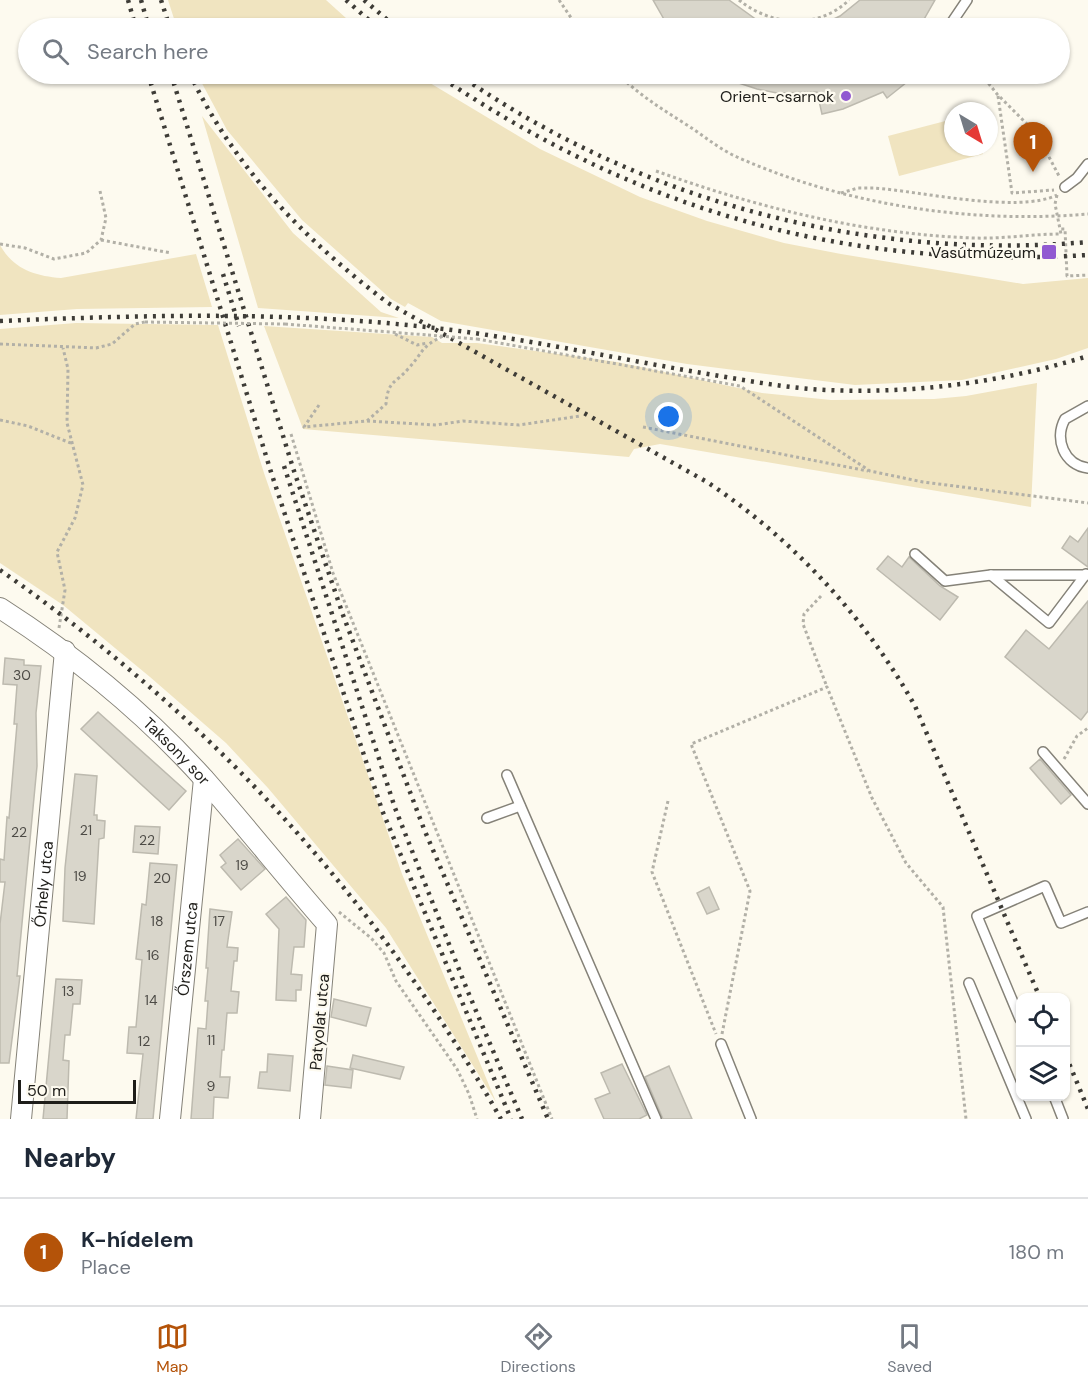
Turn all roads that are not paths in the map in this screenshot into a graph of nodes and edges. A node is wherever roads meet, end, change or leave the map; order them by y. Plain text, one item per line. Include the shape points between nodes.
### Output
1 (967, 0) edge
2 (955, 18) edge
3 (1088, 164) edge
4 (1065, 190) road end
5 (1088, 406) edge
6 (1088, 468) edge
7 (915, 554) dead end
8 (991, 574) junction
9 (1087, 574) edge
10 (0, 608) edge
11 (60, 647) junction
12 (1043, 752) dead end
13 (507, 775) dead end
14 (204, 779) junction
15 (1088, 804) edge
16 (520, 806) junction
17 (487, 818) dead end
18 (1088, 912) edge
19 (322, 918) joint
20 (969, 983) dead end
21 (1016, 1009) edge
22 (721, 1044) road end
23 (1055, 1101) edge
24 (21, 1119) edge
25 (170, 1119) edge
26 (310, 1119) edge
27 (656, 1119) edge
28 (751, 1119) edge
29 (1026, 1119) edge
30 (1063, 1119) edge

1 - 2 lane
3 - 4 lane
5 - 6 lane via 1065,419 1060,438 1068,458
7 - 8 lane via 945,580
8 - 9 lane
8 - 9 lane via 1049,623
10 - 11 street, Taksony sor
11 - 14 street, Taksony sor
11 - 24 street, Őrhely utca
12 - 15 lane
13 - 16 lane
14 - 19 street, Taksony sor
14 - 25 street, Őrszem utca
16 - 17 lane
16 - 27 lane
18 - 21 lane via 1061,923 1045,886 977,916
19 - 26 street, Patyolat utca
20 - 29 lane
22 - 28 lane
23 - 30 lane

